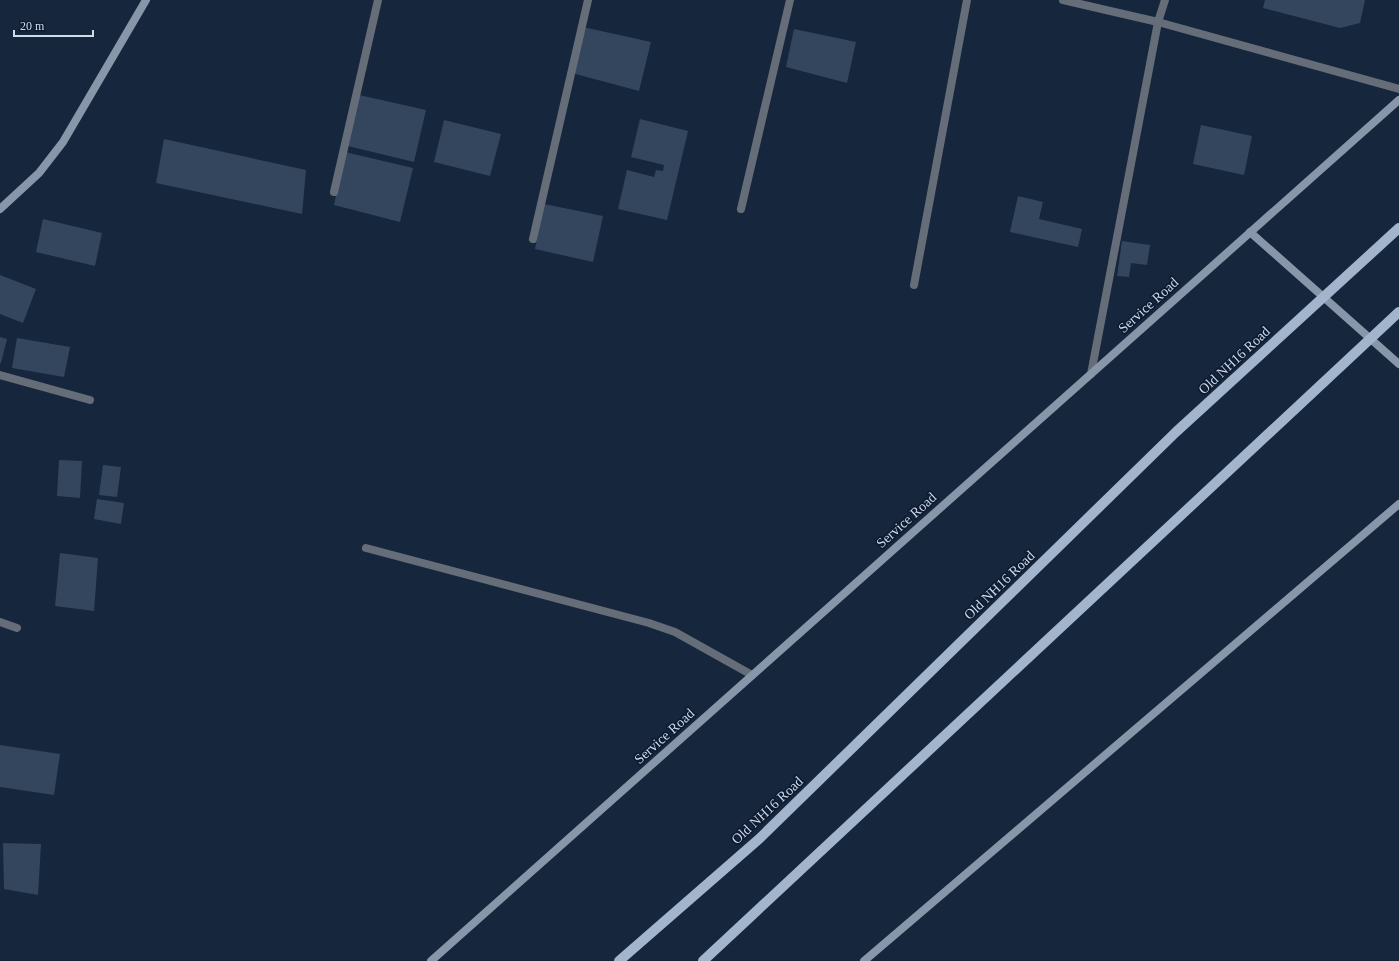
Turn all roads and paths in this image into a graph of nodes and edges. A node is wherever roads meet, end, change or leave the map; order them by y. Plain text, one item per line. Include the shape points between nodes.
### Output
1 (146, 0) edge
2 (378, 0) edge
3 (588, 0) edge
4 (790, 0) edge
5 (966, 0) edge
6 (1063, 0) edge
7 (1165, 0) edge
8 (1158, 22) junction
9 (1399, 89) edge
10 (1399, 100) edge
11 (334, 192) dead end
12 (741, 209) dead end
13 (0, 210) edge
14 (1399, 228) edge
15 (1250, 232) junction
16 (533, 240) dead end
17 (914, 285) dead end
18 (1399, 312) edge
19 (1399, 364) edge
20 (1091, 374) junction
21 (0, 375) edge
22 (90, 400) dead end
23 (1399, 504) edge
24 (366, 548) dead end
25 (0, 622) edge
26 (17, 628) dead end
27 (752, 675) junction
28 (431, 961) edge
29 (619, 961) edge
30 (703, 961) edge
31 (864, 961) edge

1 - 13 street via 63,142 39,173
2 - 11 street
3 - 16 street
4 - 12 street
5 - 17 street
6 - 8 street
7 - 8 street
8 - 9 street
8 - 20 street
10 - 15 street, Service Road
14 - 29 main road, Old NH16 Road via 1176,432 759,839
15 - 19 street
15 - 20 street, Service Road
18 - 30 main road
20 - 27 street, Service Road
21 - 22 street
23 - 31 street
24 - 27 street via 649,623 675,632
25 - 26 street
27 - 28 street, Service Road

